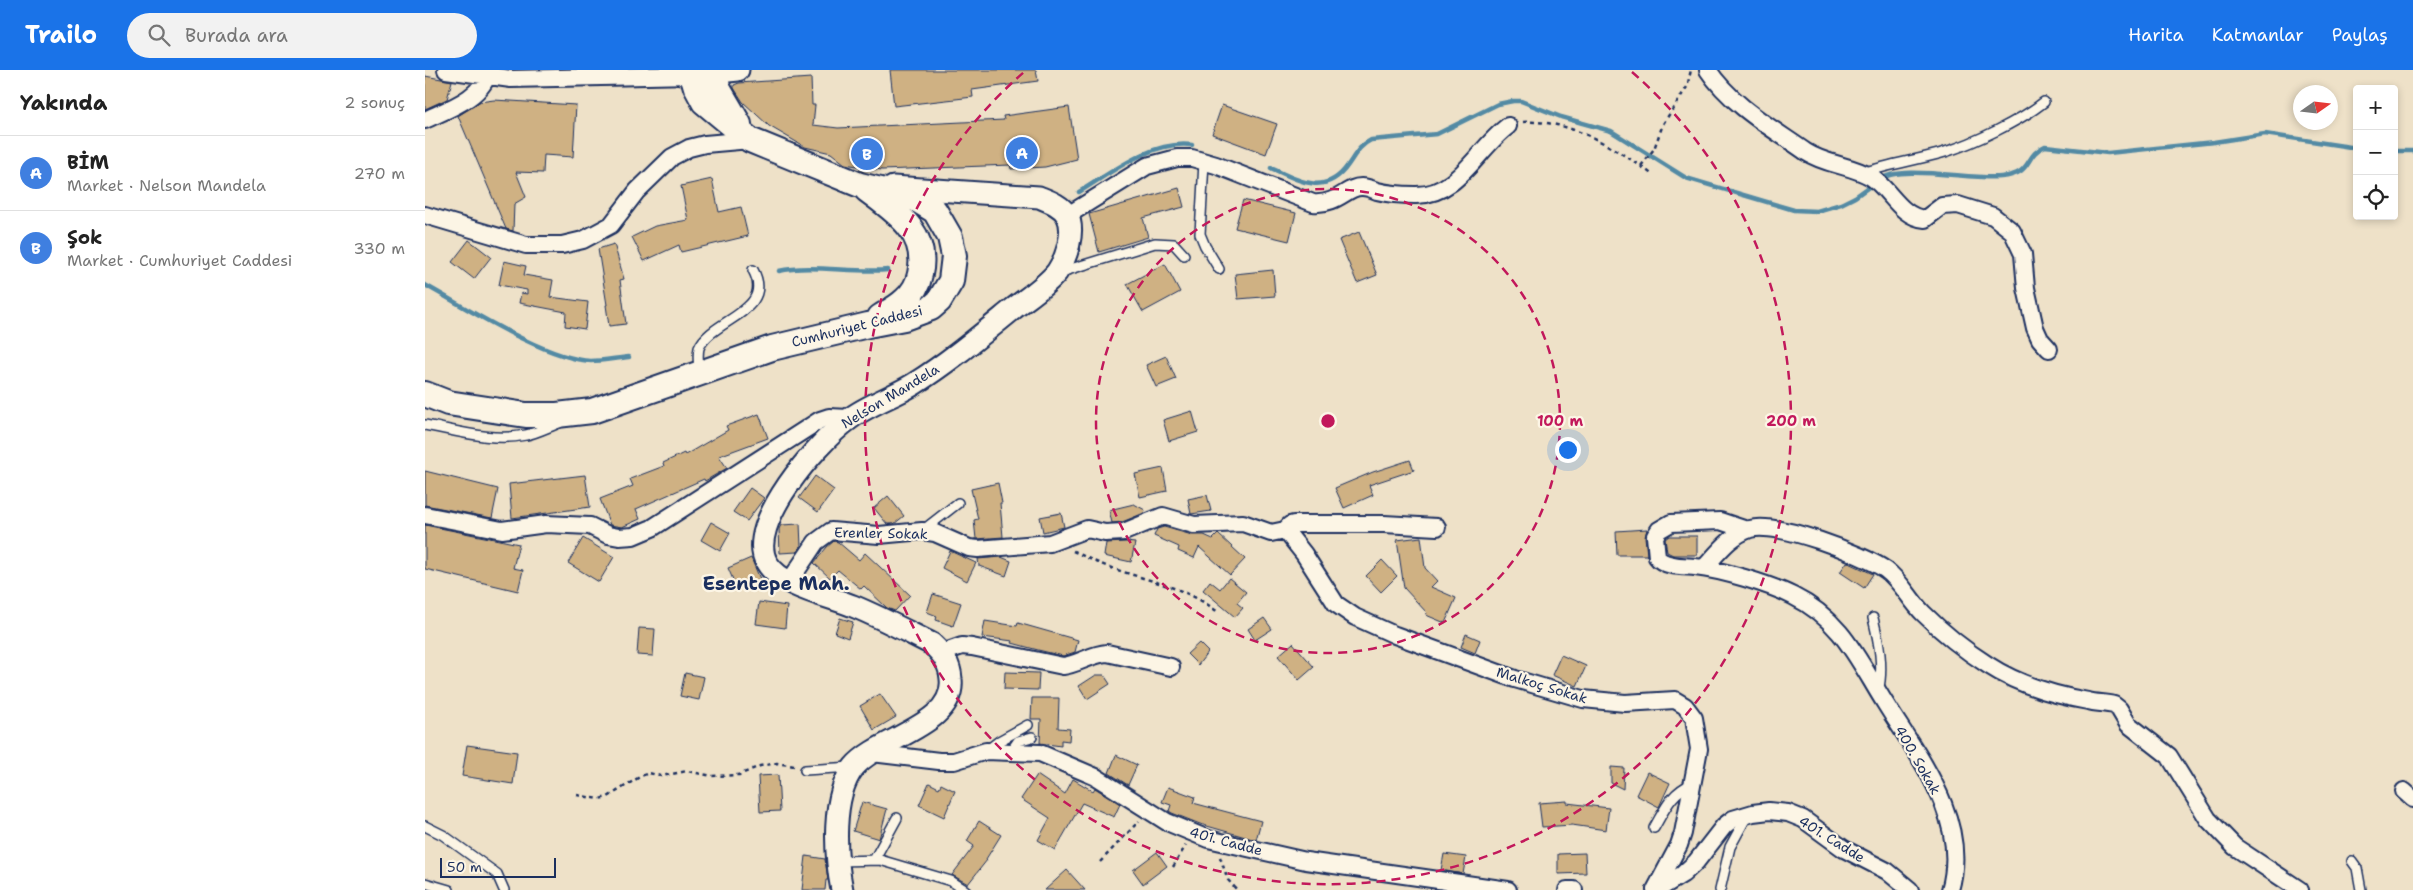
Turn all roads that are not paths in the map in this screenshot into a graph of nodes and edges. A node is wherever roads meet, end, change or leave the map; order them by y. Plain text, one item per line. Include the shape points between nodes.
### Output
1 (446, 70) edge
2 (1708, 70) edge
3 (723, 71) edge
4 (691, 72) edge
5 (489, 74) edge
6 (2044, 102) dead end
7 (425, 120) edge
8 (1507, 126) road end
9 (750, 140) junction
10 (1204, 162) junction
11 (1873, 179) junction
12 (861, 184) junction
13 (425, 215) edge
14 (1068, 215) junction
15 (1184, 254) dead end
16 (1219, 269) dead end
17 (753, 270) dead end
18 (1056, 273) junction
19 (867, 324) junction
20 (2049, 349) dead end
21 (699, 372) junction
22 (425, 394) edge
23 (592, 411) junction
24 (849, 418) junction
25 (425, 425) edge
26 (958, 502) dead end
27 (425, 515) edge
28 (1437, 527) dead end
29 (1285, 530) junction
30 (1747, 530) junction
31 (922, 531) junction
32 (1704, 568) junction
33 (789, 582) junction
34 (1873, 618) dead end
35 (942, 653) junction
36 (1171, 667) dead end
37 (1878, 692) junction
38 (1028, 725) dead end
39 (1032, 738) dead end
40 (986, 751) junction
41 (1011, 751) junction
42 (872, 753) junction
43 (854, 767) junction
44 (805, 770) road end
45 (1693, 783) junction
46 (1749, 814) junction
47 (897, 818) dead end
48 (425, 826) edge
49 (1654, 828) dead end
50 (873, 860) junction
51 (839, 861) junction
52 (2352, 861) dead end
53 (425, 883) edge
54 (449, 890) edge
55 (505, 890) edge
56 (842, 890) edge
57 (965, 890) edge
58 (1508, 890) edge
59 (1567, 890) edge
60 (1574, 890) edge
61 (1656, 890) edge
62 (1721, 890) edge
63 (1910, 890) edge
64 (1950, 890) edge
65 (2300, 890) edge
66 (2361, 890) edge

1 - 5 street
2 - 11 street via 1735,100 1815,158
3 - 4 street
3 - 9 main road via 718,88
4 - 5 street via 586,79
4 - 9 main road, Cumhuriyet Caddesi via 696,87 710,108
5 - 7 street via 473,95
6 - 11 lane via 2023,117 1959,147
8 - 10 street via 1454,183 1433,193 1418,195 1392,194 1361,186 1337,200 1313,203
9 - 12 main road, Cumhuriyet Caddesi
9 - 13 street via 689,148 672,158 637,191 611,225 599,233 569,243 520,243
10 - 14 street via 1177,158 1147,166
10 - 16 lane via 1200,234
11 - 20 street via 1916,218 1932,216 1942,206 1958,205 1993,216 2012,231 2023,254 2035,328
12 - 14 street via 1039,197 1056,204
12 - 19 main road via 908,224 921,248 922,264 914,292 905,302
12 - 19 main road, Cumhuriyet Caddesi via 925,204 944,223 954,256 954,269 947,291 931,308 904,318
14 - 18 street, Nelson Mandela via 1070,238 1065,258
15 - 18 lane via 1174,244 1155,243
17 - 21 lane via 759,280 754,299 704,340 698,355
18 - 24 street, Nelson Mandela via 952,358 914,384
19 - 21 main road, Cumhuriyet Caddesi via 772,348
21 - 23 main road, Cumhuriyet Caddesi
22 - 23 main road, Cumhuriyet Caddesi via 448,403 526,415
23 - 25 lane via 512,438
24 - 27 street via 820,420 652,528 633,536 608,535 590,526 545,524 502,530
24 - 33 street, Nelson Mandela via 827,437 801,468 768,520 763,544 765,562 774,573
26 - 31 lane
28 - 29 street, Erenler Sokak via 1294,524
29 - 31 street, Erenler Sokak via 1271,534 1238,523 1194,525 1163,516 1123,532 1087,529 1050,542 969,548 935,533
29 - 45 street, Malkoç Sokak via 1336,604 1355,617 1395,635 1515,679 1583,699 1625,703 1675,700 1685,706 1694,718 1698,734 1699,749
30 - 32 street via 1731,540
30 - 32 street, 400. Sokak via 1730,523 1697,521 1671,523 1659,530 1655,536 1655,550 1659,561
30 - 65 street via 1780,529 1836,547 1879,566 1892,576 1924,614 1989,666 2054,694 2114,705 2128,724 2169,756 2208,818 2235,847
31 - 33 street, Erenler Sokak via 879,535 837,530 825,533
32 - 37 street, 400. Sokak via 1774,588 1815,609 1848,641
33 - 35 street, Nelson Mandela via 853,606 931,644
34 - 37 lane via 1880,655
35 - 36 street via 961,646 972,647 1063,666 1107,653
35 - 42 street via 951,668 952,684 943,708 932,718
37 - 64 street, 400. Sokak via 1938,791 1953,844 1954,868
38 - 40 lane
39 - 41 lane via 1018,741
40 - 41 street, 401. Cadde
40 - 42 street, 401. Cadde via 954,761
41 - 58 street, 401. Cadde via 1040,753 1064,762 1096,777 1167,822 1197,835 1306,861
42 - 43 street
43 - 44 lane
43 - 51 street via 839,797
45 - 49 lane via 1672,796
45 - 61 street, Malkoç Sokak via 1679,845
46 - 61 street, 401. Cadde via 1724,826 1696,862
46 - 62 lane via 1730,847
46 - 63 street, 401. Cadde via 1788,813 1803,819 1844,849 1887,871
47 - 50 lane
48 - 55 lane via 497,874
50 - 51 lane
50 - 57 lane via 929,874
51 - 56 street
52 - 66 lane via 2357,868
53 - 54 lane
59 - 60 street

